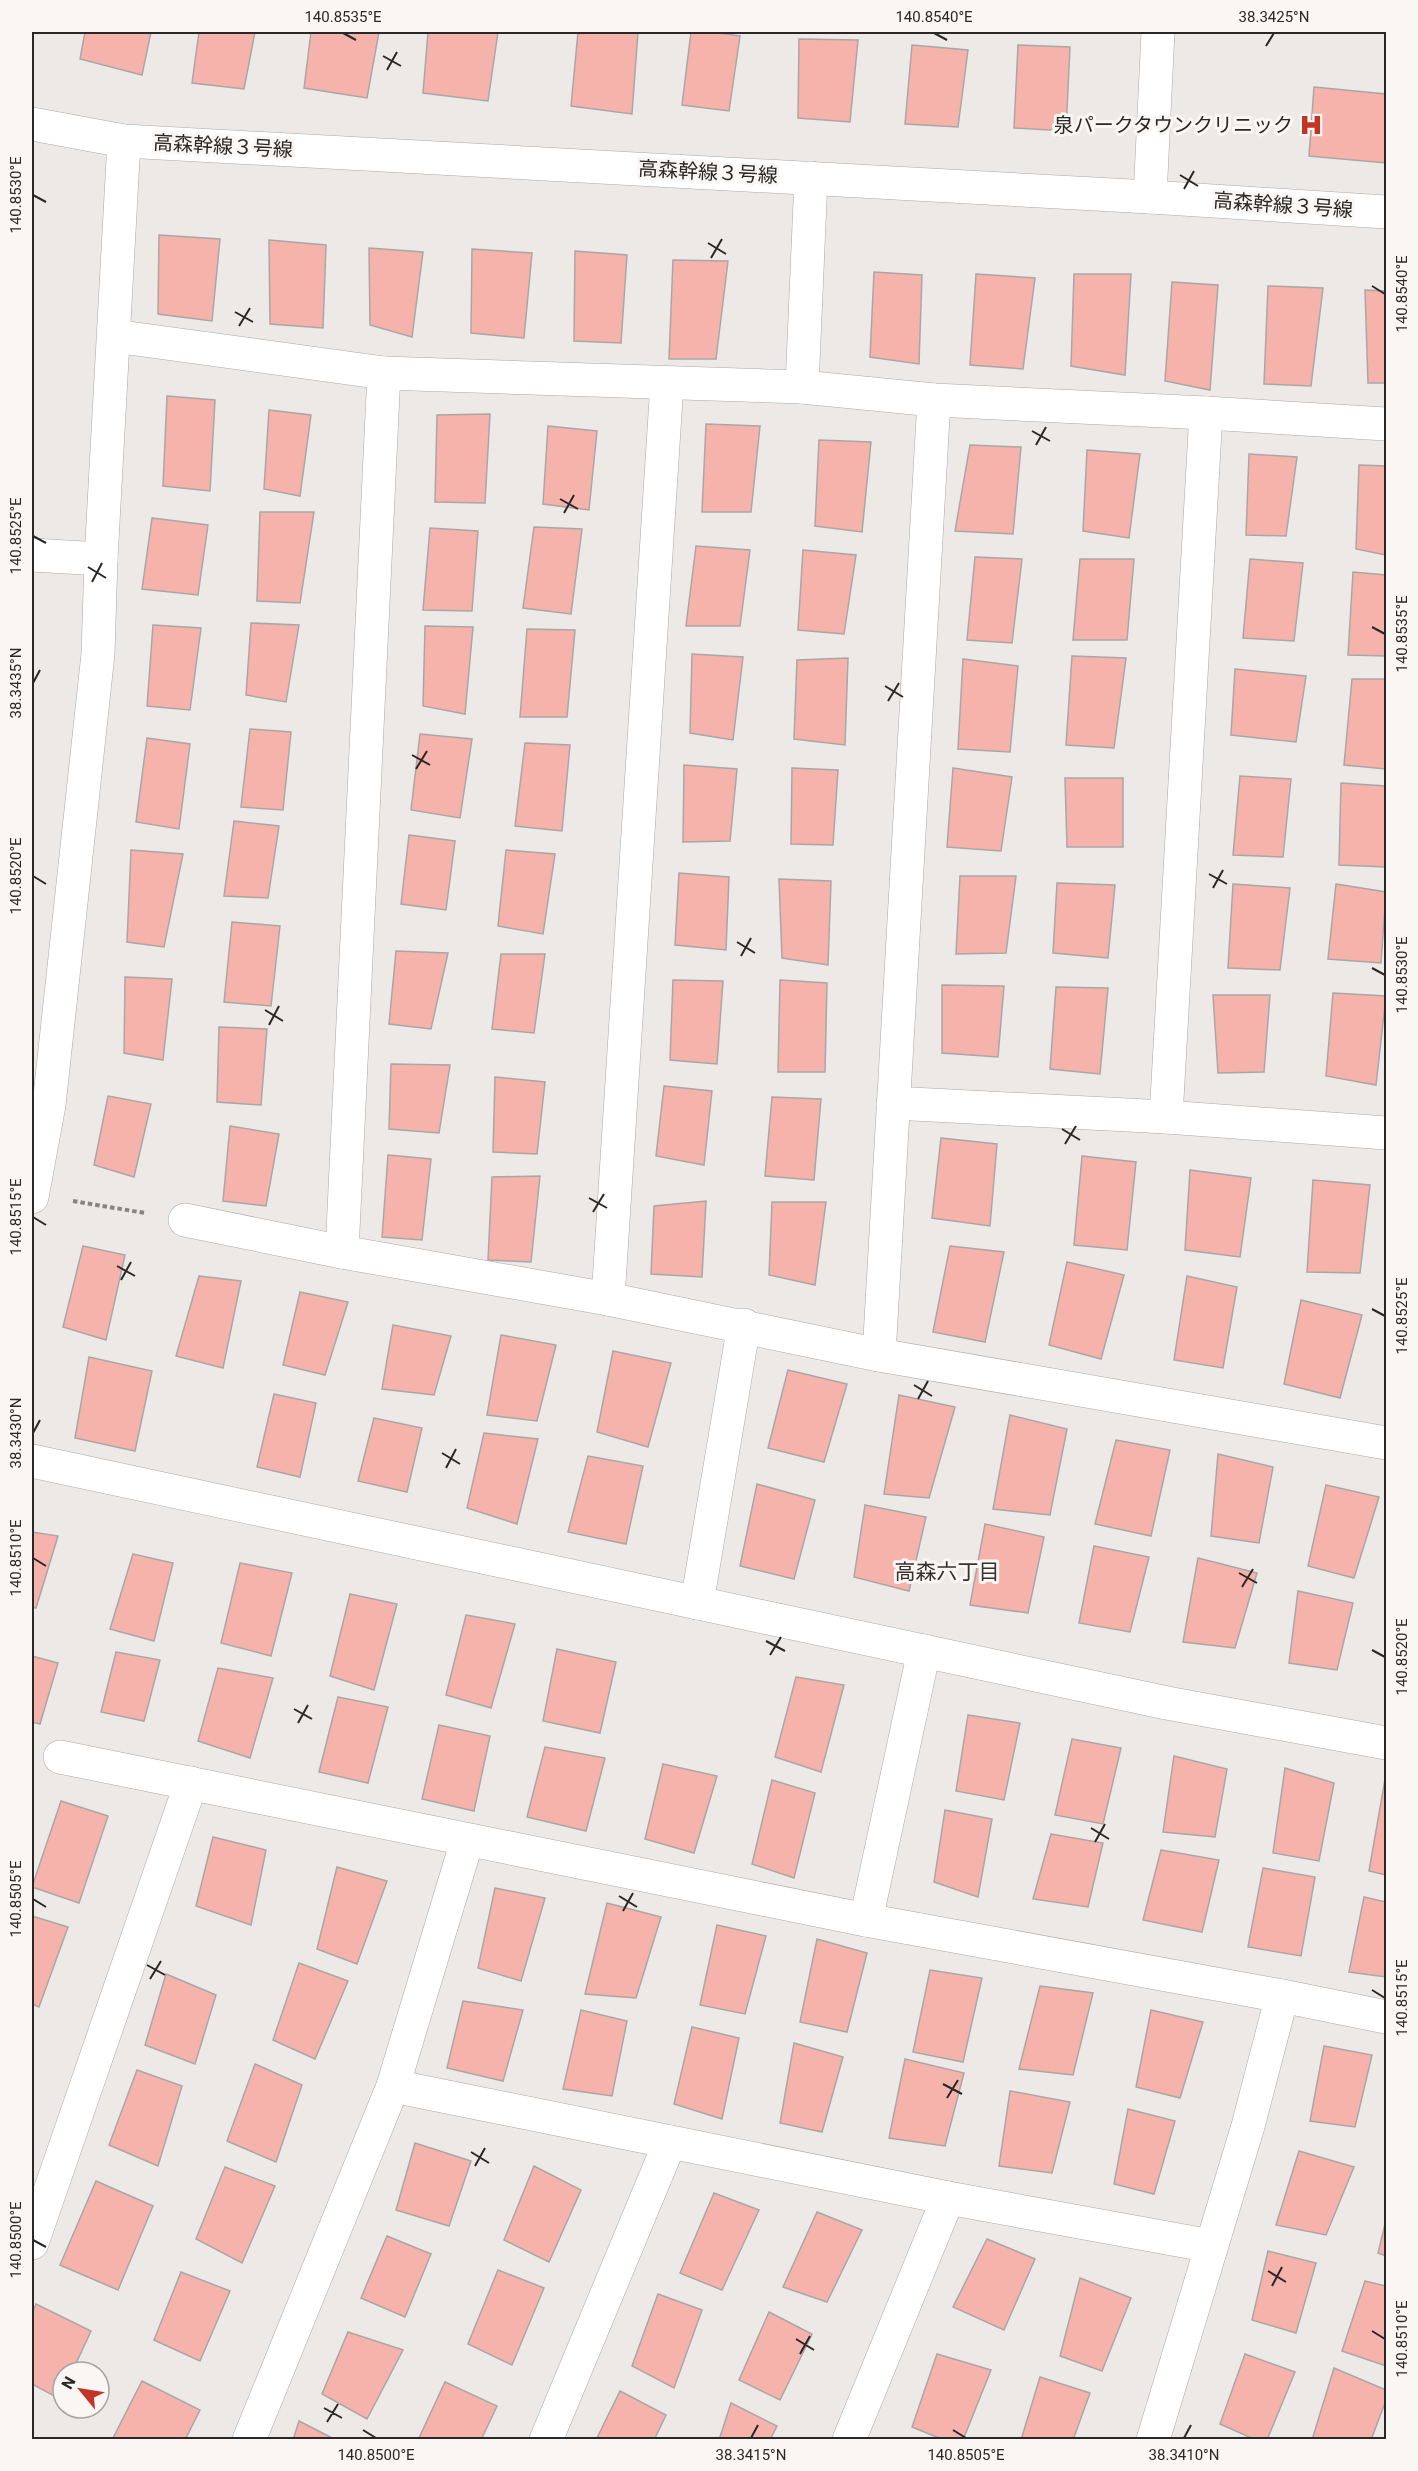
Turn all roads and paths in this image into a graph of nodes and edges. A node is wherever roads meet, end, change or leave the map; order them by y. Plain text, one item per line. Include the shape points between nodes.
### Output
1 (1158, 32) edge
2 (32, 124) edge
3 (124, 141) junction
4 (811, 178) junction
5 (1150, 197) junction
6 (1386, 212) edge
7 (114, 336) junction
8 (384, 373) junction
9 (667, 383) junction
10 (802, 387) junction
11 (934, 400) junction
12 (1206, 413) junction
13 (1386, 424) edge
14 (32, 555) edge
15 (101, 559) junction
16 (894, 1103) junction
17 (1166, 1117) junction
18 (1386, 1133) edge
19 (32, 1196) edge
20 (184, 1220) joint
21 (342, 1252) junction
22 (608, 1299) junction
23 (744, 1325) junction
24 (879, 1354) junction
25 (1386, 1443) edge
26 (32, 1461) edge
27 (697, 1603) junction
28 (924, 1651) junction
29 (1386, 1743) edge
30 (60, 1757) dead end
31 (191, 1783) junction
32 (467, 1841) junction
33 (866, 1920) junction
34 (1282, 1996) junction
35 (1386, 2017) edge
36 (393, 2086) junction
37 (670, 2142) junction
38 (948, 2198) junction
39 (32, 2243) edge
40 (1211, 2246) junction
41 (249, 2439) edge
42 (546, 2439) edge
43 (849, 2439) edge
44 (1153, 2439) edge

1 - 5 street
2 - 3 street, 高森幹線３号線
3 - 4 street, 高森幹線３号線
3 - 7 street
4 - 5 street, 高森幹線３号線
4 - 10 street
5 - 6 street, 高森幹線３号線
7 - 8 street
7 - 15 street
8 - 9 street
8 - 21 street
9 - 10 street
9 - 22 street
10 - 11 street
11 - 12 street
11 - 16 street
12 - 13 street
12 - 17 street
14 - 15 street
15 - 19 street via 98,654 49,1105
16 - 17 street
16 - 24 street
17 - 18 street
19 - 20 path
20 - 21 street
21 - 22 street
22 - 23 street
23 - 24 street
23 - 27 street
24 - 25 street
26 - 27 street
27 - 28 street
28 - 29 street via 1167,1703
28 - 33 street
30 - 31 street
31 - 32 street
31 - 39 street
32 - 33 street
32 - 36 street
33 - 34 street
34 - 35 street
34 - 40 street
36 - 37 street
36 - 41 street
37 - 38 street
37 - 42 street
38 - 40 street
38 - 43 street
40 - 44 street

